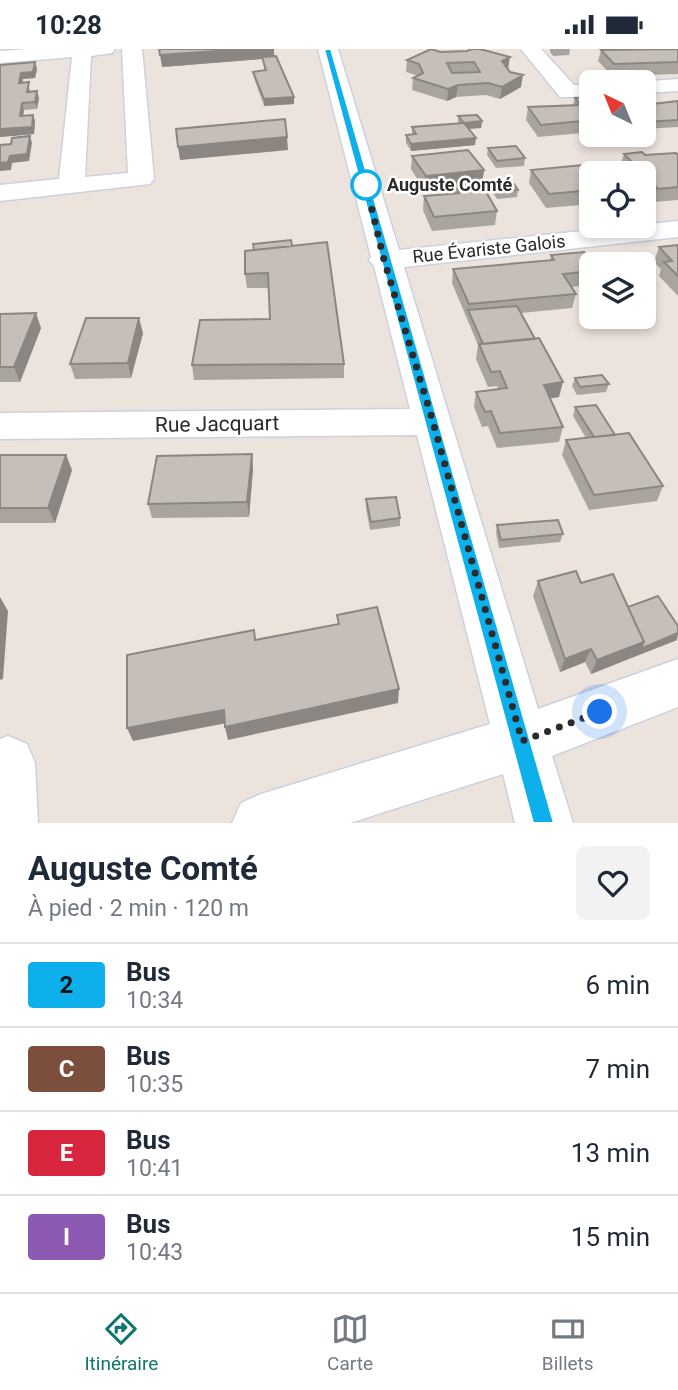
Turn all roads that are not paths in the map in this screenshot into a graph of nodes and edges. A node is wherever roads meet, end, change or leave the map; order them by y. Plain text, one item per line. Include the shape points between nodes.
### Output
1 (105, 49) edge
2 (132, 49) edge
3 (328, 49) edge
4 (531, 49) edge
5 (82, 51) edge
6 (0, 57) edge
7 (678, 85) edge
8 (656, 86) edge
9 (579, 92) edge
10 (71, 186) junction
11 (0, 193) edge
12 (678, 229) edge
13 (384, 260) junction
14 (433, 422) junction
15 (0, 426) edge
16 (678, 683) edge
17 (522, 741) junction
18 (8, 763) dead end
19 (9, 823) edge
20 (261, 823) edge
21 (544, 823) edge

1 - 5 street
2 - 10 street via 141,179
3 - 13 street
4 - 9 street via 568,92
5 - 6 street
5 - 10 street
7 - 8 street
10 - 11 street
12 - 13 street, Rue Évariste Galois
13 - 14 street
14 - 15 street, Rue Jacquart
14 - 17 street
16 - 17 street
17 - 20 street
17 - 21 street
18 - 19 street

